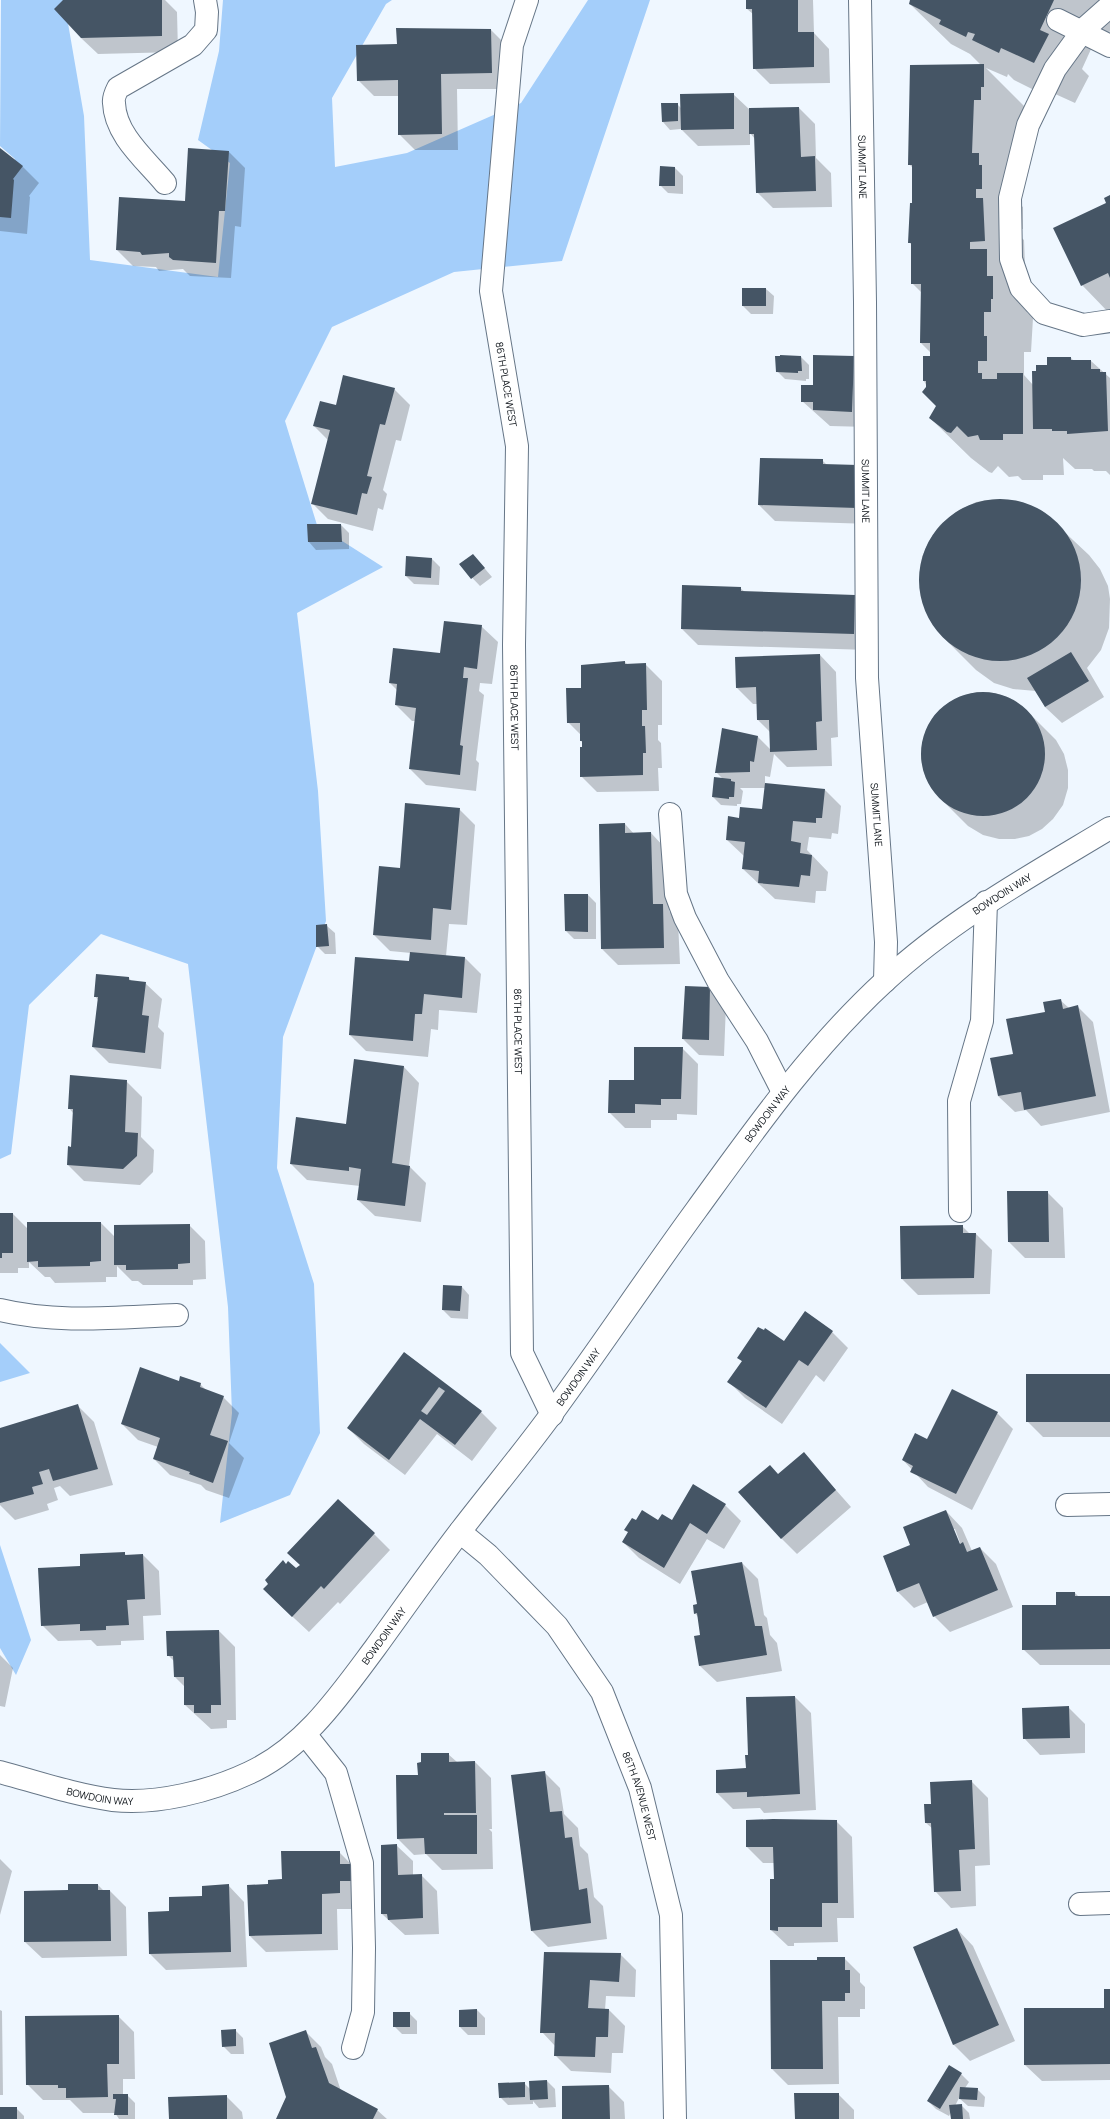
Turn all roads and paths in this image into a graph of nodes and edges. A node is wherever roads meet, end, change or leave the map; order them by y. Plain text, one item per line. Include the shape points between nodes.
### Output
1 (204, 0) edge
2 (527, 0) edge
3 (860, 0) edge
4 (1110, 6) edge
5 (1058, 20) dead end
6 (1082, 32) junction
7 (1110, 46) edge
8 (165, 183) dead end
9 (1110, 321) edge
10 (670, 814) dead end
11 (1110, 828) edge
12 (986, 902) junction
13 (885, 981) junction
14 (783, 1092) junction
15 (960, 1210) dead end
16 (0, 1310) edge
17 (176, 1315) dead end
18 (552, 1415) junction
19 (1110, 1504) edge
20 (1067, 1505) dead end
21 (460, 1532) junction
22 (305, 1734) junction
23 (0, 1772) edge
24 (1110, 1903) edge
25 (1080, 1904) dead end
26 (353, 2048) dead end
27 (675, 2119) edge

1 - 8 street via 207,12 206,30 193,45 118,88 113,102 118,121 128,139
2 - 18 street, 86TH PLACE WEST via 512,45 491,291 517,446 514,645 522,1353
3 - 13 street, SUMMIT LANE via 867,678 886,942
4 - 6 street
5 - 6 street
6 - 7 street
6 - 9 street via 1055,69 1028,125 1010,198 1011,259 1021,288 1044,313 1083,324
10 - 14 street via 676,894 684,918 718,981 757,1041
11 - 12 street, BOWDOIN WAY
12 - 13 street, BOWDOIN WAY
12 - 15 street via 982,1021 959,1101
13 - 14 street, BOWDOIN WAY via 838,1029
14 - 18 street, BOWDOIN WAY via 652,1270
16 - 17 street via 24,1316 47,1317
18 - 21 street, BOWDOIN WAY
19 - 20 street
21 - 22 street, BOWDOIN WAY via 342,1693
21 - 27 street, 86TH AVENUE WEST via 488,1555 557,1626 602,1692 640,1788 671,1915
22 - 23 street, BOWDOIN WAY via 252,1772 208,1789 175,1796 116,1800 77,1793
22 - 26 street via 336,1773 362,1863 364,2012
24 - 25 street

